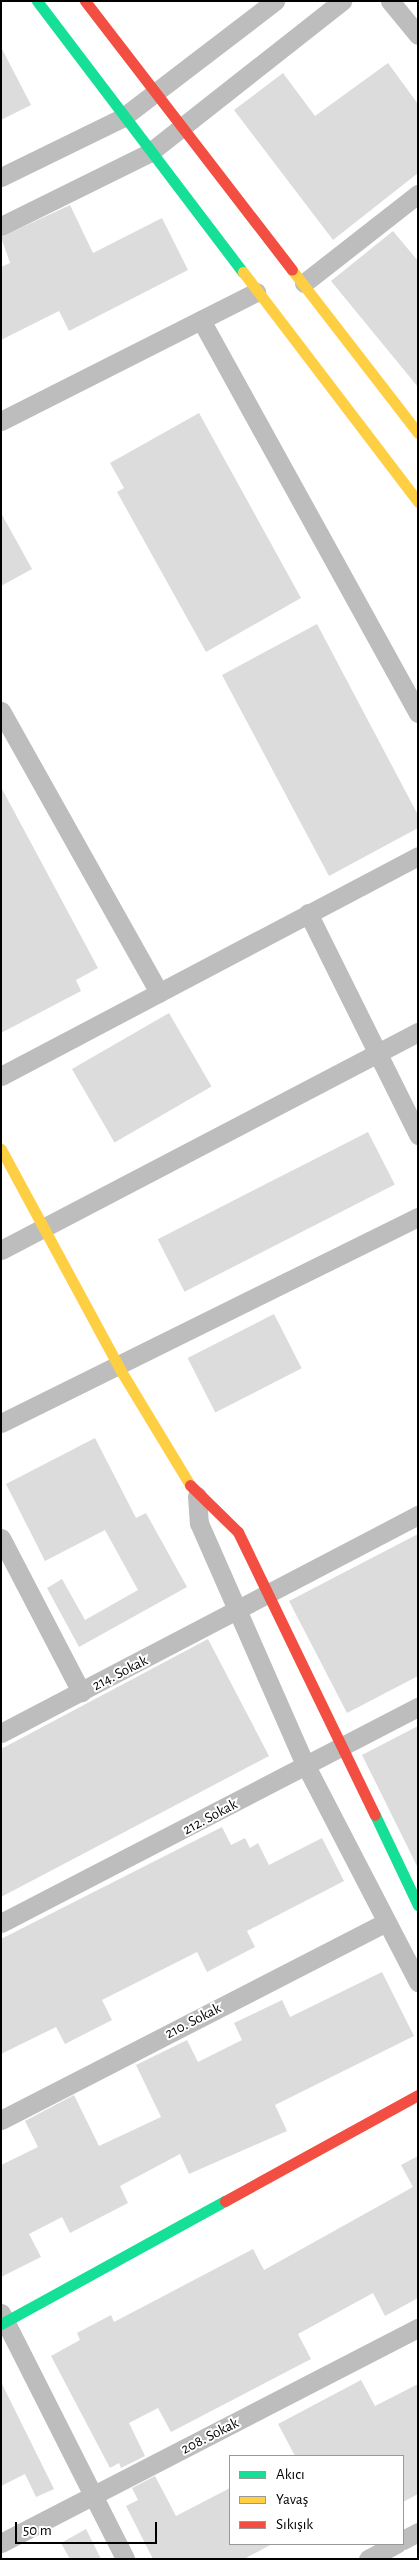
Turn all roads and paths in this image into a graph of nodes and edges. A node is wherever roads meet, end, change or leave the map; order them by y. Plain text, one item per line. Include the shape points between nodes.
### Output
1 (37, 1) edge
2 (85, 1) edge
3 (275, 1) edge
4 (342, 1) edge
5 (390, 1) edge
6 (418, 35) edge
7 (155, 92) junction
8 (122, 118) junction
9 (186, 128) junction
10 (149, 153) junction
11 (1, 177) edge
12 (418, 194) edge
13 (1, 226) edge
14 (304, 283) junction
15 (256, 292) junction
16 (201, 320) junction
17 (1, 421) edge
18 (418, 433) edge
19 (418, 502) edge
20 (1, 711) edge
21 (418, 713) edge
22 (418, 856) edge
23 (308, 914) junction
24 (159, 992) junction
25 (418, 1032) edge
26 (376, 1054) junction
27 (1, 1076) edge
28 (418, 1135) edge
29 (1, 1148) edge
30 (418, 1217) edge
31 (44, 1228) junction
32 (1, 1250) edge
33 (118, 1365) junction
34 (1, 1423) edge
35 (197, 1496) junction
36 (418, 1515) edge
37 (1, 1538) edge
38 (266, 1594) junction
39 (238, 1612) junction
40 (81, 1692) junction
41 (418, 1707) edge
42 (1, 1733) edge
43 (339, 1749) junction
44 (305, 1764) junction
45 (418, 1904) edge
46 (1, 1923) edge
47 (384, 1923) junction
48 (418, 1982) edge
49 (418, 2095) edge
50 (1, 2120) edge
51 (3, 2320) edge
52 (418, 2328) edge
53 (93, 2497) junction
54 (418, 2532) edge
55 (404, 2539) edge
56 (1, 2542) edge
57 (394, 2545) edge
58 (125, 2559) edge
59 (368, 2559) edge

1 - 8 street
2 - 7 street
3 - 7 street
4 - 9 street
5 - 6 street
7 - 8 street
7 - 9 street
8 - 10 street
8 - 11 street
9 - 10 street
9 - 14 street
10 - 13 street
10 - 15 street
12 - 14 street
14 - 18 street
15 - 16 street
15 - 19 street
16 - 17 street
16 - 21 street
20 - 24 street
22 - 23 street
23 - 24 street
23 - 26 street
24 - 27 street
25 - 26 street
26 - 28 street
26 - 31 street
29 - 31 street
30 - 33 street
31 - 32 street
31 - 33 street
33 - 34 street
33 - 35 street
35 - 38 street via 238,1532
35 - 39 street via 199,1523
36 - 38 street
37 - 40 street
38 - 39 street, 214. Sokak
38 - 43 street
39 - 40 street, 214. Sokak
39 - 44 street
40 - 42 street, 214. Sokak
41 - 43 street, 212. Sokak
43 - 44 street, 212. Sokak
43 - 45 street
44 - 46 street, 212. Sokak
44 - 47 street
47 - 48 street
47 - 50 street, 210. Sokak
49 - 51 street
51 - 53 street
52 - 53 street, 208. Sokak
53 - 56 street, 208. Sokak
53 - 58 street
54 - 55 street
57 - 59 street

